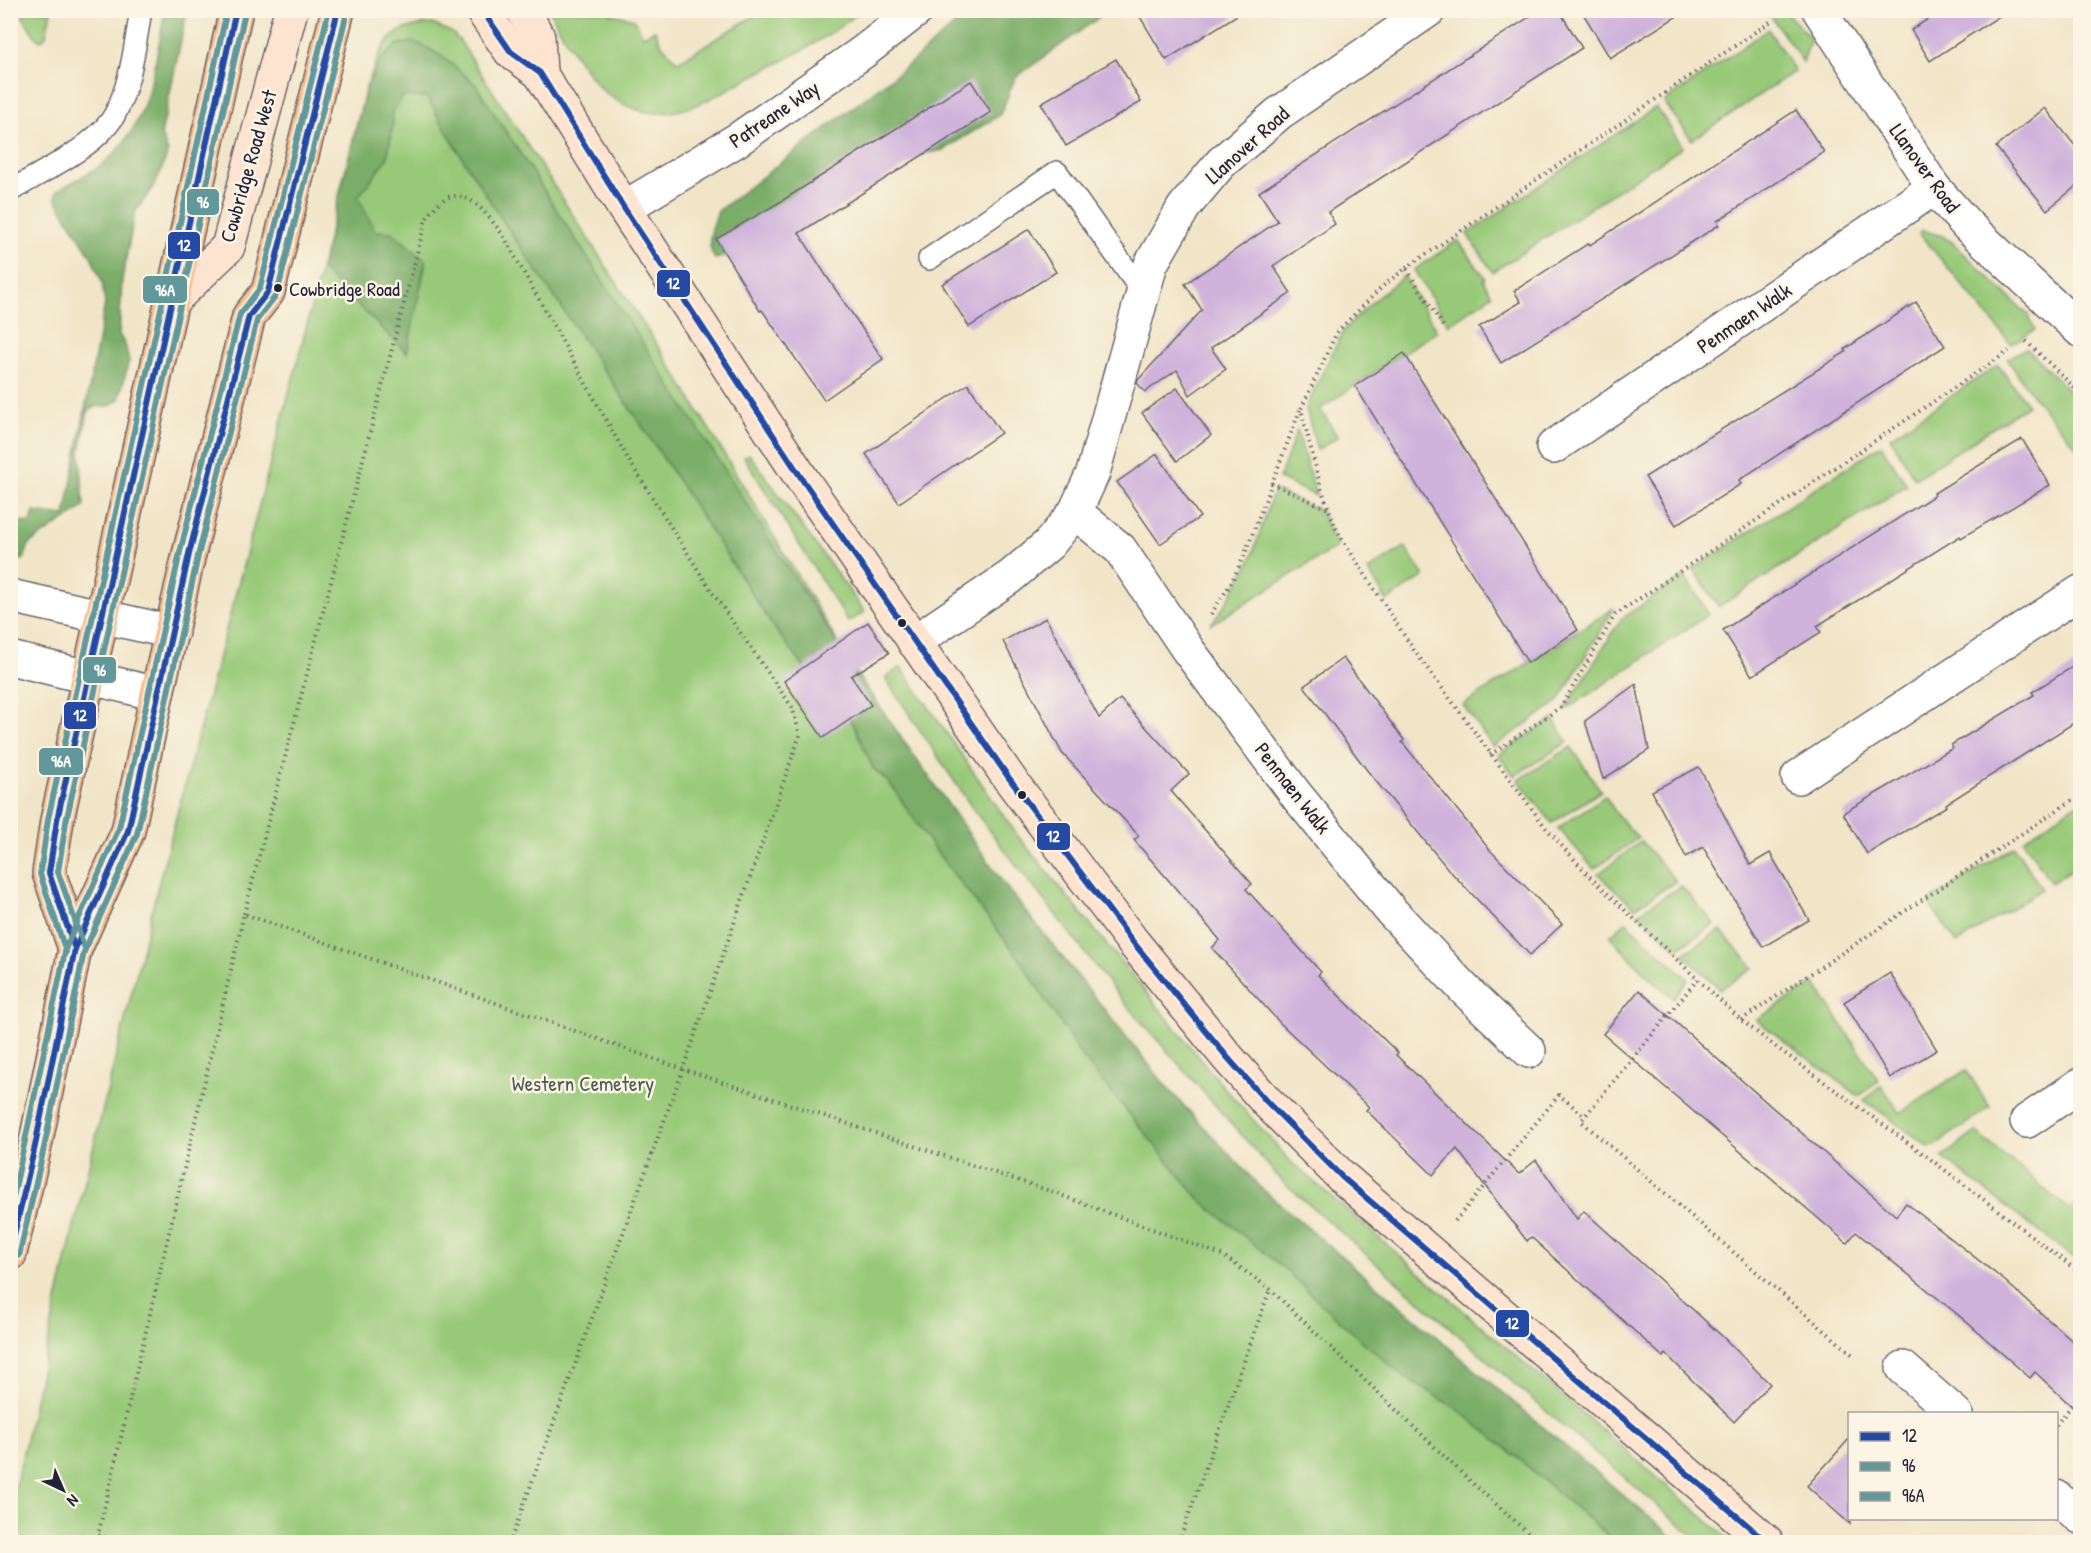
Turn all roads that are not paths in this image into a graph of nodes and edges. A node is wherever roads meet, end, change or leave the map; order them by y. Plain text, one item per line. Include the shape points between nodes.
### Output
1 (141, 10) edge
2 (236, 10) edge
3 (291, 10) edge
4 (338, 10) edge
5 (482, 10) edge
6 (523, 10) edge
7 (917, 10) edge
8 (1429, 10) edge
9 (1819, 10) edge
10 (540, 73) junction
11 (1934, 188) junction
12 (10, 191) edge
13 (624, 208) junction
14 (929, 259) dead end
15 (1143, 292) junction
16 (172, 301) junction
17 (2080, 330) edge
18 (1553, 447) dead end
19 (1075, 512) junction
20 (2080, 592) edge
21 (10, 596) edge
22 (104, 617) junction
23 (171, 632) junction
24 (914, 642) junction
25 (10, 658) edge
26 (88, 678) junction
27 (157, 694) junction
28 (1798, 777) dead end
29 (75, 949) junction
30 (1529, 1052) dead end
31 (2080, 1086) edge
32 (2027, 1120) dead end
33 (10, 1254) edge
34 (1903, 1368) dead end
35 (1955, 1412) edge
36 (2058, 1499) edge
37 (2080, 1517) edge
38 (1767, 1542) edge

1 - 12 lane via 128,80 114,115 85,145
2 - 16 highway, Cowbridge Road West
3 - 16 street, Cowbridge Road West via 228,247
4 - 23 highway via 268,292 249,316
5 - 10 street via 512,52
6 - 10 street via 538,37
7 - 13 street, Patreane Way via 782,110
8 - 15 street, Llanover Road via 1278,114 1221,163 1184,207 1151,264
9 - 11 street, Llanover Road
10 - 13 street
11 - 17 street, Llanover Road via 1968,226
11 - 18 street, Penmaen Walk
13 - 24 street
14 - 15 lane via 1056,172
15 - 19 street, Llanover Road via 1093,473
16 - 22 highway, Cowbridge Road West
19 - 24 street, Llanover Road via 1049,544 1010,577
19 - 30 street, Penmaen Walk via 1120,549 1188,650 1297,796 1392,912
20 - 28 street
21 - 22 street
22 - 23 street
22 - 26 highway, Cowbridge Road West
23 - 27 highway
24 - 38 street via 1091,887 1228,1058 1284,1119 1342,1177
25 - 26 street
26 - 27 street
26 - 29 highway, Cowbridge Road West via 49,873
27 - 29 highway via 128,831
29 - 33 highway
31 - 32 street
34 - 35 street
36 - 37 street

